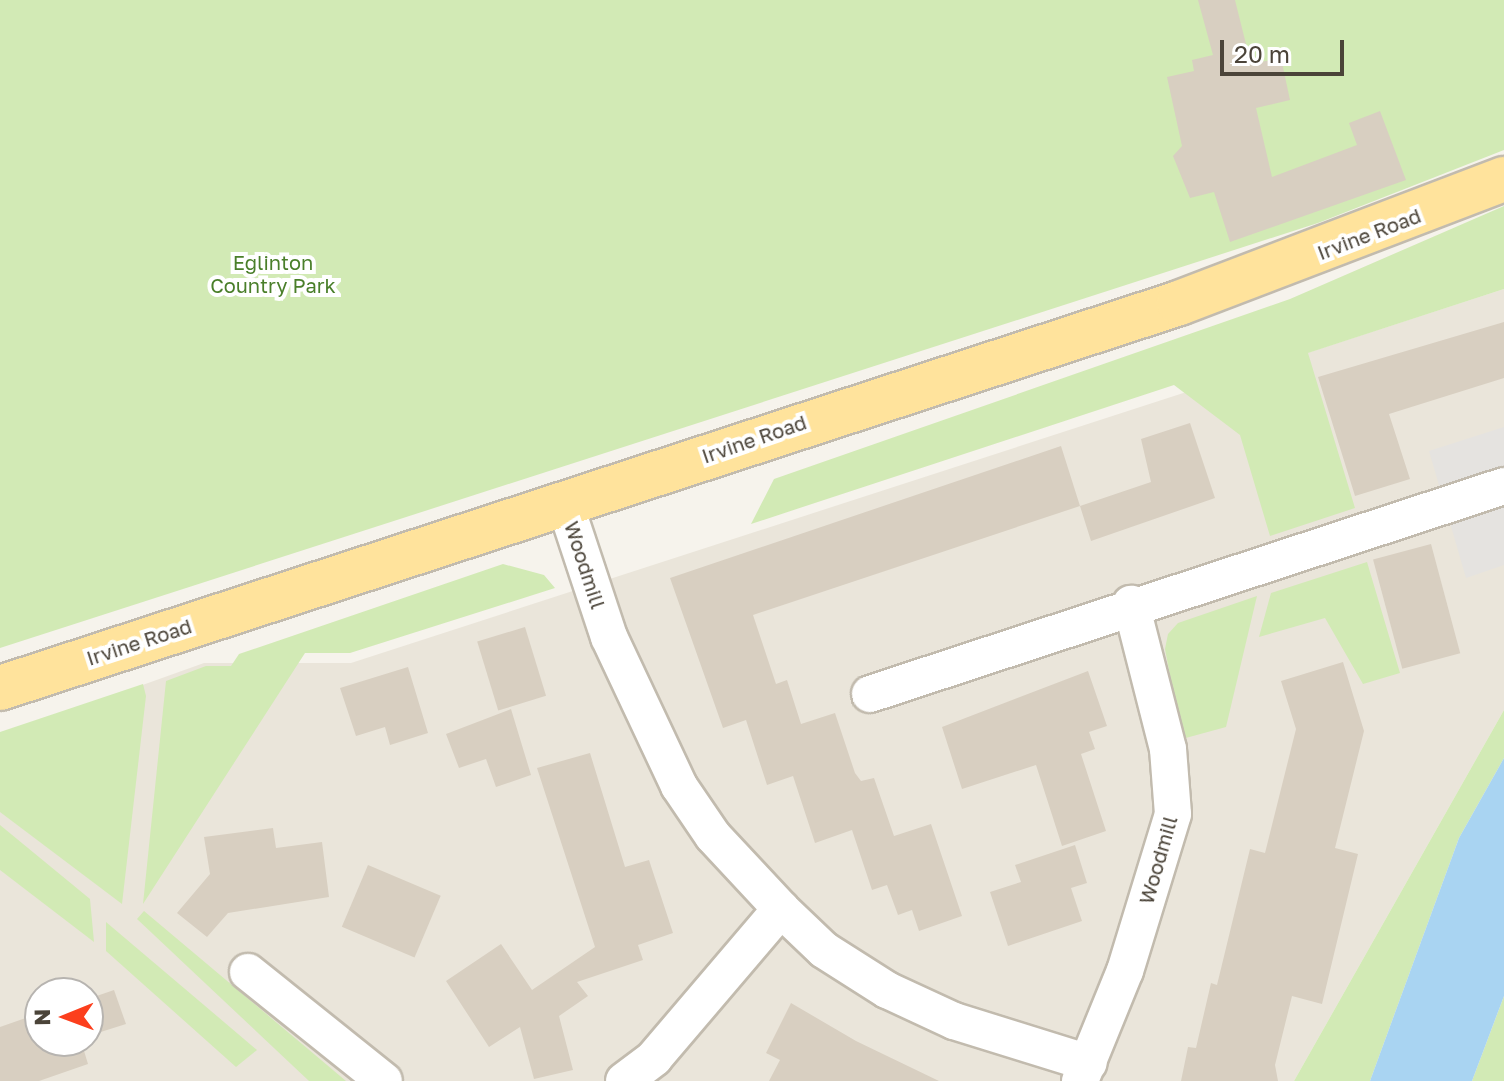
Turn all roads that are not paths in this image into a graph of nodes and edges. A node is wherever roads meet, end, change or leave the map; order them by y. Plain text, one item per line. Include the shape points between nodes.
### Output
1 (1504, 179) edge
2 (1504, 486) edge
3 (565, 504) junction
4 (1131, 604) junction
5 (0, 688) edge
6 (870, 694) dead end
7 (781, 909) junction
8 (248, 972) dead end
9 (1084, 1072) edge
10 (384, 1081) edge
11 (624, 1081) edge

1 - 3 main road, Irvine Road via 1282,268
2 - 4 street
3 - 5 main road, Irvine Road
3 - 7 street, Woodmill via 609,637 679,786 713,836
4 - 6 street
4 - 9 street, Woodmill via 1168,749 1173,814
7 - 9 street, Woodmill via 824,950 887,990
7 - 11 street via 654,1058
8 - 10 street

